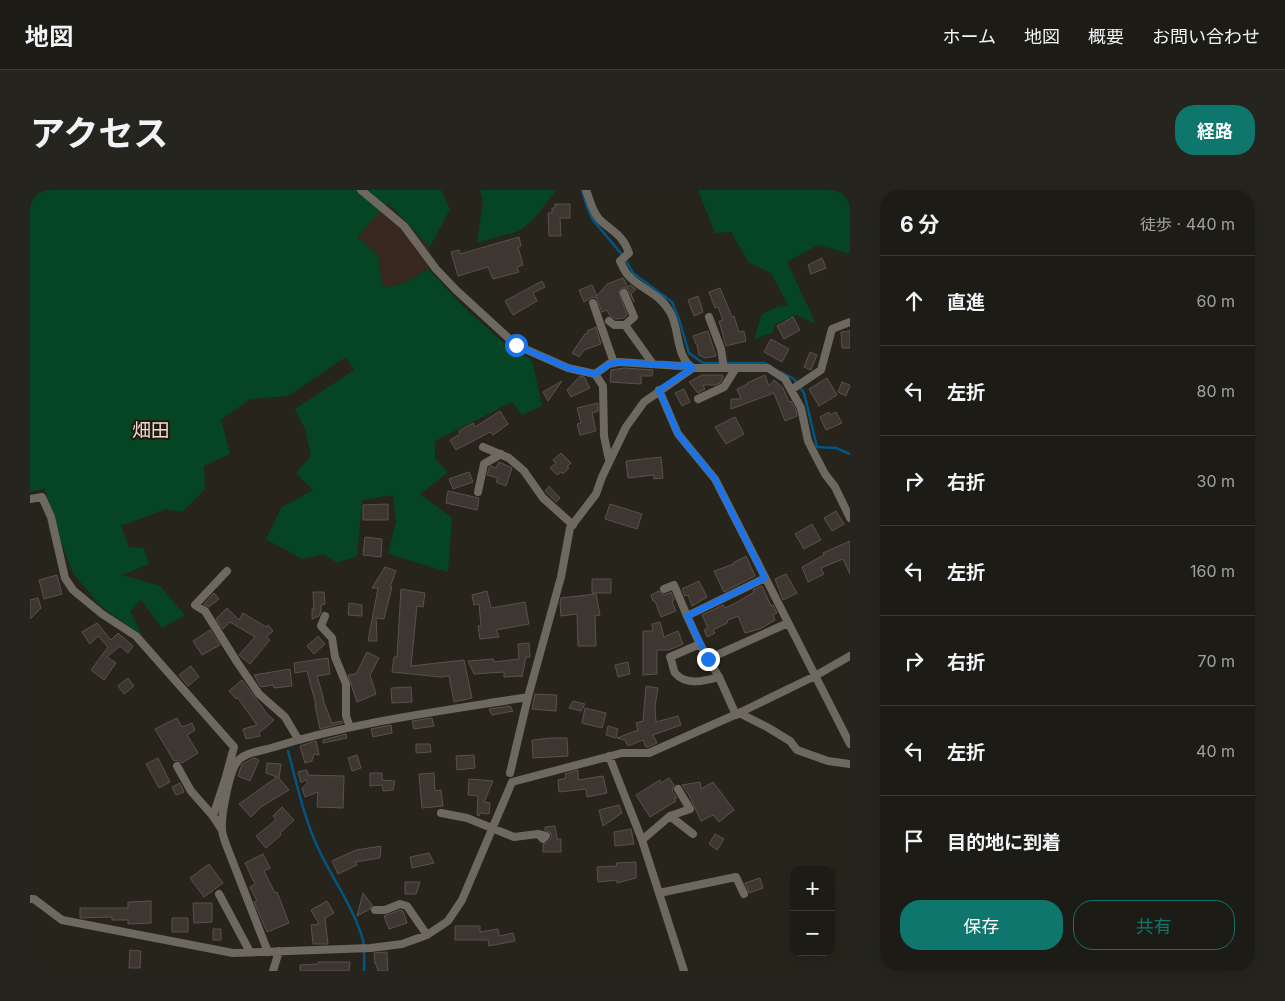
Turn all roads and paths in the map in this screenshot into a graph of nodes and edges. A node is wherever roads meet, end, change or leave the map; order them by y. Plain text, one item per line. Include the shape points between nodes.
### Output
1 (361, 190) edge
2 (586, 190) edge
3 (624, 293) dead end
4 (593, 303) dead end
5 (708, 316) dead end
6 (609, 321) dead end
7 (850, 322) edge
8 (625, 325) junction
9 (614, 363) junction
10 (653, 364) junction
11 (690, 366) junction
12 (723, 367) junction
13 (736, 368) junction
14 (595, 374) junction
15 (792, 389) junction
16 (659, 390) junction
17 (698, 399) dead end
18 (483, 447) dead end
19 (501, 454) junction
20 (609, 460) junction
21 (478, 492) dead end
22 (30, 499) edge
23 (850, 518) edge
24 (573, 525) junction
25 (227, 571) dead end
26 (765, 578) junction
27 (664, 589) dead end
28 (325, 616) dead end
29 (687, 616) junction
30 (788, 622) junction
31 (700, 644) junction
32 (850, 656) edge
33 (708, 659) junction
34 (815, 676) junction
35 (719, 677) junction
36 (528, 697) junction
37 (738, 714) junction
38 (350, 727) junction
39 (298, 739) junction
40 (850, 744) edge
41 (609, 756) junction
42 (850, 764) edge
43 (177, 766) dead end
44 (510, 773) dead end
45 (678, 789) dead end
46 (441, 812) dead end
47 (213, 816) junction
48 (670, 816) junction
49 (492, 827) junction
50 (222, 830) junction
51 (538, 834) dead end
52 (693, 834) dead end
53 (642, 840) junction
54 (30, 892) edge
55 (659, 893) junction
56 (219, 894) dead end
57 (744, 894) dead end
58 (32, 899) edge
59 (375, 910) dead end
60 (427, 935) junction
61 (278, 951) junction
62 (250, 952) junction
63 (268, 952) junction
64 (273, 971) edge
65 (684, 971) edge

1 - 14 street via 404,226 436,269 516,345 568,368
2 - 11 street via 599,219 619,234 626,244 629,254 620,260 627,275 662,301 671,313 679,344
3 - 8 street via 634,317
4 - 9 street
5 - 12 street via 721,349
6 - 8 street via 614,325
7 - 15 street via 832,328 821,370
8 - 10 street
9 - 10 street
9 - 14 street
10 - 11 street
11 - 12 street
11 - 16 street
12 - 13 street
13 - 15 street via 768,368 785,379
13 - 17 street via 724,387
14 - 20 street via 603,386 604,436
15 - 23 street via 801,408 808,441
16 - 20 street via 644,402 626,427
16 - 26 street via 678,434 715,479
18 - 19 street
19 - 21 street via 484,464
19 - 24 street via 524,471 543,498
20 - 24 street via 596,494
22 - 47 street via 42,497 51,517 65,578 73,590 136,636 234,747
24 - 36 street
25 - 39 street via 195,604 205,611 259,694 285,717
26 - 29 street
26 - 30 street
27 - 29 street via 674,586
28 - 38 street via 321,626 332,638 335,657 346,684 346,716
29 - 31 street
30 - 33 street
30 - 34 street
31 - 33 street
31 - 35 street via 670,656 675,673 688,681 702,682
32 - 34 street
33 - 35 street
34 - 37 street
34 - 40 street
35 - 37 street
36 - 38 street
36 - 44 street
37 - 41 street via 649,753
37 - 42 street via 768,726 797,750 828,761
38 - 39 street
39 - 50 street via 246,755 237,762 231,776
41 - 49 street via 512,782
41 - 53 street
43 - 47 street via 191,791
45 - 48 street via 690,809
46 - 49 street
47 - 50 street
48 - 52 street
48 - 53 street
49 - 51 street via 514,837
49 - 60 street via 462,900 448,921
50 - 63 street
53 - 55 street
54 - 58 street
55 - 57 street via 736,877
55 - 65 street
56 - 62 street
58 - 62 street via 62,920 233,953
59 - 60 street via 400,904 408,906
60 - 61 street via 402,944 369,948
61 - 63 street
61 - 64 street
62 - 63 street

